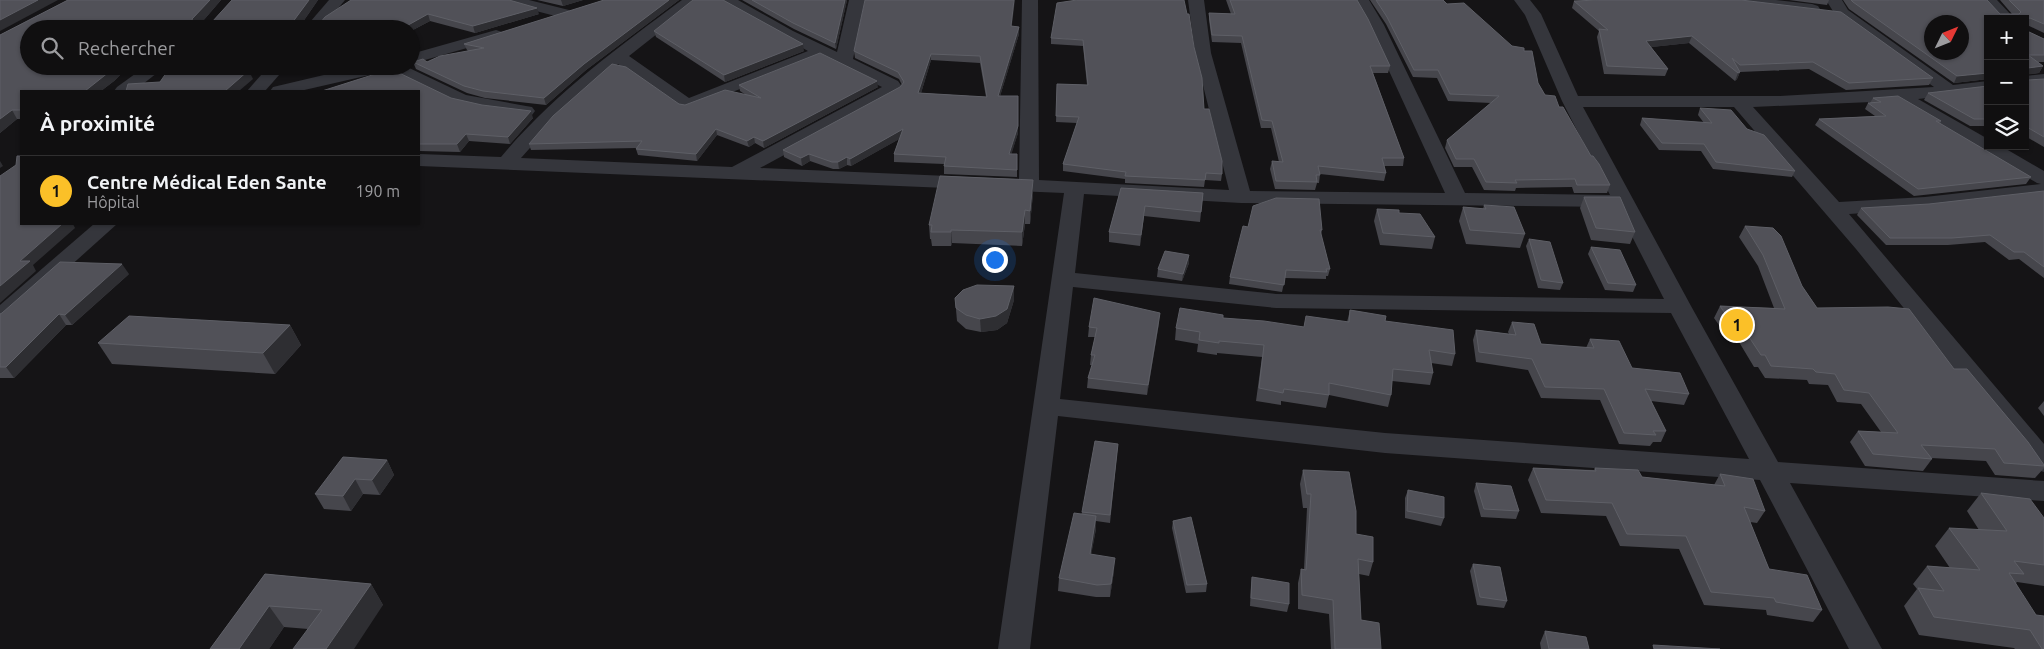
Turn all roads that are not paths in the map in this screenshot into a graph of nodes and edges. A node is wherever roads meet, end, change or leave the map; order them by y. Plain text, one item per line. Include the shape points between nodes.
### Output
1 (337, 0) edge
2 (510, 0) edge
3 (692, 0) edge
4 (726, 0) edge
5 (857, 0) edge
6 (1030, 0) edge
7 (1196, 0) edge
8 (1362, 0) edge
9 (1522, 0) edge
10 (1737, 0) edge
11 (1988, 0) edge
12 (1838, 6) edge
13 (580, 8) edge
14 (563, 13) junction
15 (2003, 15) edge
16 (320, 20) edge
17 (535, 22) edge
18 (508, 31) edge
19 (822, 51) junction
20 (420, 56) edge
21 (618, 56) junction
22 (844, 60) junction
23 (145, 75) edge
24 (271, 75) edge
25 (348, 75) edge
26 (410, 75) edge
27 (2044, 78) edge
28 (2029, 80) edge
29 (1984, 87) edge
30 (124, 90) edge
31 (257, 90) edge
32 (284, 90) edge
33 (1951, 91) junction
34 (1900, 96) junction
35 (1571, 101) junction
36 (1740, 103) junction
37 (551, 113) junction
38 (420, 160) edge
39 (506, 164) junction
40 (733, 174) junction
41 (2044, 179) edge
42 (1029, 185) junction
43 (1075, 189) junction
44 (2044, 190) edge
45 (1241, 197) junction
46 (1458, 200) junction
47 (1625, 201) junction
48 (1834, 209) junction
49 (105, 225) edge
50 (1063, 279) junction
51 (1679, 306) junction
52 (0, 317) edge
53 (1046, 406) junction
54 (2044, 462) edge
55 (1767, 470) junction
56 (2044, 491) edge
57 (1014, 649) edge
58 (1866, 649) edge

1 - 16 street
2 - 14 street
3 - 21 street
4 - 19 street
5 - 22 street
6 - 42 street
7 - 45 street via 1203,53
8 - 46 street
9 - 35 street via 1533,14
10 - 12 street
11 - 15 street
12 - 33 street
13 - 14 street
14 - 17 street
18 - 20 street
19 - 21 street via 687,105
19 - 22 street
21 - 37 street
22 - 40 street via 892,84 894,88
23 - 30 street
24 - 31 street
25 - 32 street
26 - 37 street via 460,99
27 - 28 street
29 - 33 street
33 - 34 street
34 - 36 street
34 - 41 street
35 - 36 street
35 - 47 street
36 - 48 street
37 - 39 street
38 - 39 street
39 - 40 street
40 - 42 street
42 - 43 street
43 - 45 street
43 - 50 street
44 - 48 street
45 - 46 street
46 - 47 street
47 - 51 street
48 - 54 street
49 - 52 street
50 - 51 street via 1276,301
50 - 53 street
51 - 55 street
53 - 55 street via 1385,443
53 - 57 street
55 - 56 street
55 - 58 street

